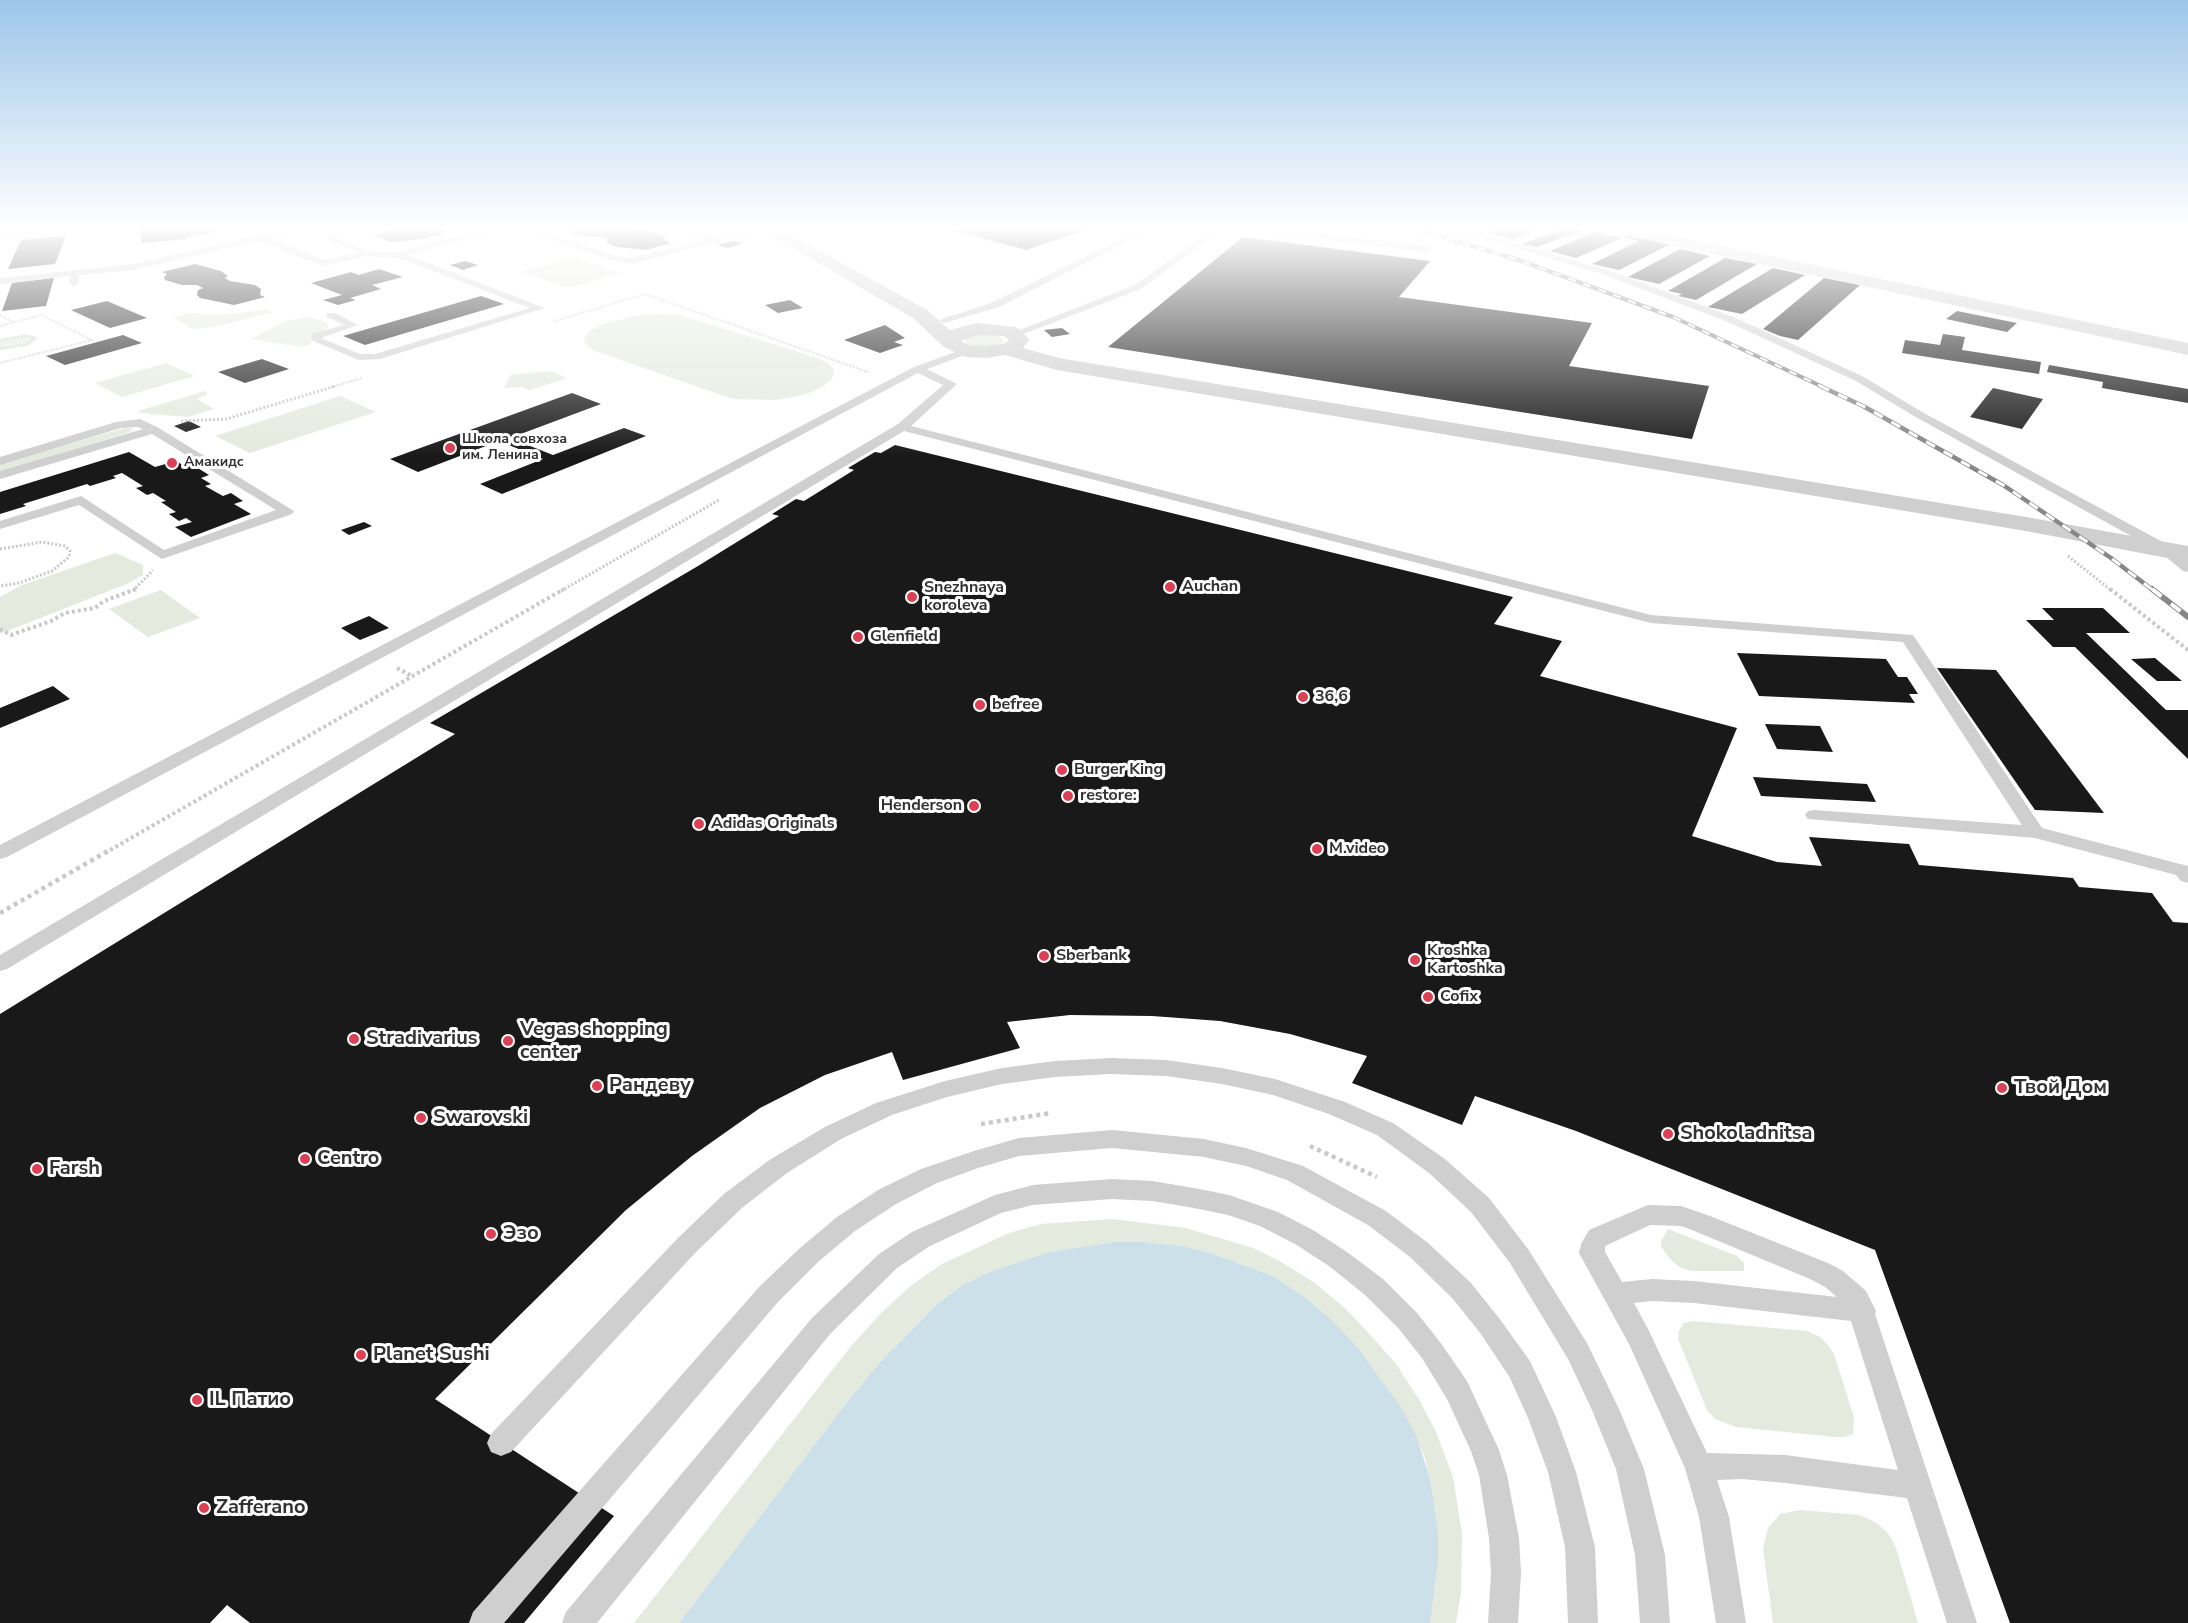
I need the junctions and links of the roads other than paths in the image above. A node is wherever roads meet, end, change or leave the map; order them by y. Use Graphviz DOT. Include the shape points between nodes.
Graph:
graph roads {
  1 [pos="531,305"];
  2 [pos="902,305"];
  3 [pos="996,305"];
  4 [pos="1097,305"];
  5 [pos="1692,305"];
  6 [pos="1978,305"];
  7 [pos="920,314"];
  8 [pos="331,315"];
  9 [pos="944,320"];
  10 [pos="989,328"];
  11 [pos="1010,342"];
  12 [pos="958,346"];
  13 [pos="2188,349"];
  14 [pos="918,369"];
  15 [pos="902,427"];
  16 [pos="153,430"];
  17 [pos="0,461"];
  18 [pos="0,475"];
  19 [pos="0,525"];
  20 [pos="2165,549"];
  21 [pos="2188,554"];
  22 [pos="2188,568"];
  23 [pos="1814,815"];
  24 [pos="2035,832"];
  25 [pos="0,853"];
  26 [pos="2188,877"];
  27 [pos="0,964"];
  28 [pos="1615,1294"];
  29 [pos="1863,1311"];
  30 [pos="501,1443"];
  31 [pos="1699,1467"];
  32 [pos="1918,1486"];
  33 [pos="484,1623"];
  34 [pos="577,1623"];
  35 [pos="1503,1623"];
  36 [pos="1583,1623"];
  37 [pos="1655,1623"];
  38 [pos="1731,1623"];
  39 [pos="1962,1623"];
  1 -- 8 [label="lane" via="540,308 376,357 359,357 316,340 316,336 353,325"];
  2 -- 7 [label="street"];
  3 -- 9 [label="lane"];
  4 -- 11 [label="lane"];
  5 -- 20 [label="lane" via="1860,379"];
  6 -- 13 [label="street"];
  7 -- 9 [label="street"];
  7 -- 12 [label="street"];
  9 -- 10 [label="street"];
  10 -- 11 [label="street"];
  10 -- 12 [label="street" via="966,331"];
  11 -- 12 [label="street" via="987,352"];
  11 -- 20 [label="street" via="1057,364"];
  12 -- 14 [label="lane"];
  14 -- 15 [label="lane" via="951,384"];
  14 -- 25 [label="lane"];
  15 -- 24 [label="lane" via="1651,619 1908,638"];
  15 -- 27 [label="lane"];
  16 -- 17 [label="lane" via="140,423 120,424"];
  16 -- 18 [label="lane"];
  16 -- 19 [label="lane" via="287,511 162,555 81,500"];
  20 -- 21 [label="street"];
  20 -- 22 [label="lane"];
  23 -- 24 [label="lane"];
  24 -- 26 [label="lane" via="2183,871"];
  28 -- 29 [label="lane" via="1652,1290 1694,1292"];
  28 -- 29 [label="lane" via="1592,1253 1593,1244 1606,1232 1648,1215 1680,1216 1819,1270 1848,1289"];
  28 -- 31 [label="lane"];
  29 -- 32 [label="lane"];
  30 -- 37 [label="lane" via="734,1200 833,1133 884,1109 945,1089 1055,1068 1166,1068 1222,1076 1275,1087 1385,1129 1437,1166 1480,1205 1520,1256 1578,1351 1605,1408 1630,1469 1650,1555"];
  31 -- 32 [label="lane" via="1785,1469"];
  31 -- 38 [label="lane" via="1714,1517"];
  32 -- 39 [label="lane"];
  33 -- 36 [label="lane" via="769,1294 846,1224 887,1197 974,1160 1019,1147 1112,1139 1204,1148 1294,1173 1377,1218 1419,1250 1462,1291 1520,1370 1542,1417 1562,1472 1580,1547"];
  34 -- 35 [label="lane" via="821,1326 888,1261 921,1239 995,1205 1033,1195 1112,1189 1194,1198 1269,1219 1338,1259 1408,1321 1457,1390 1493,1475 1504,1538"];
}
